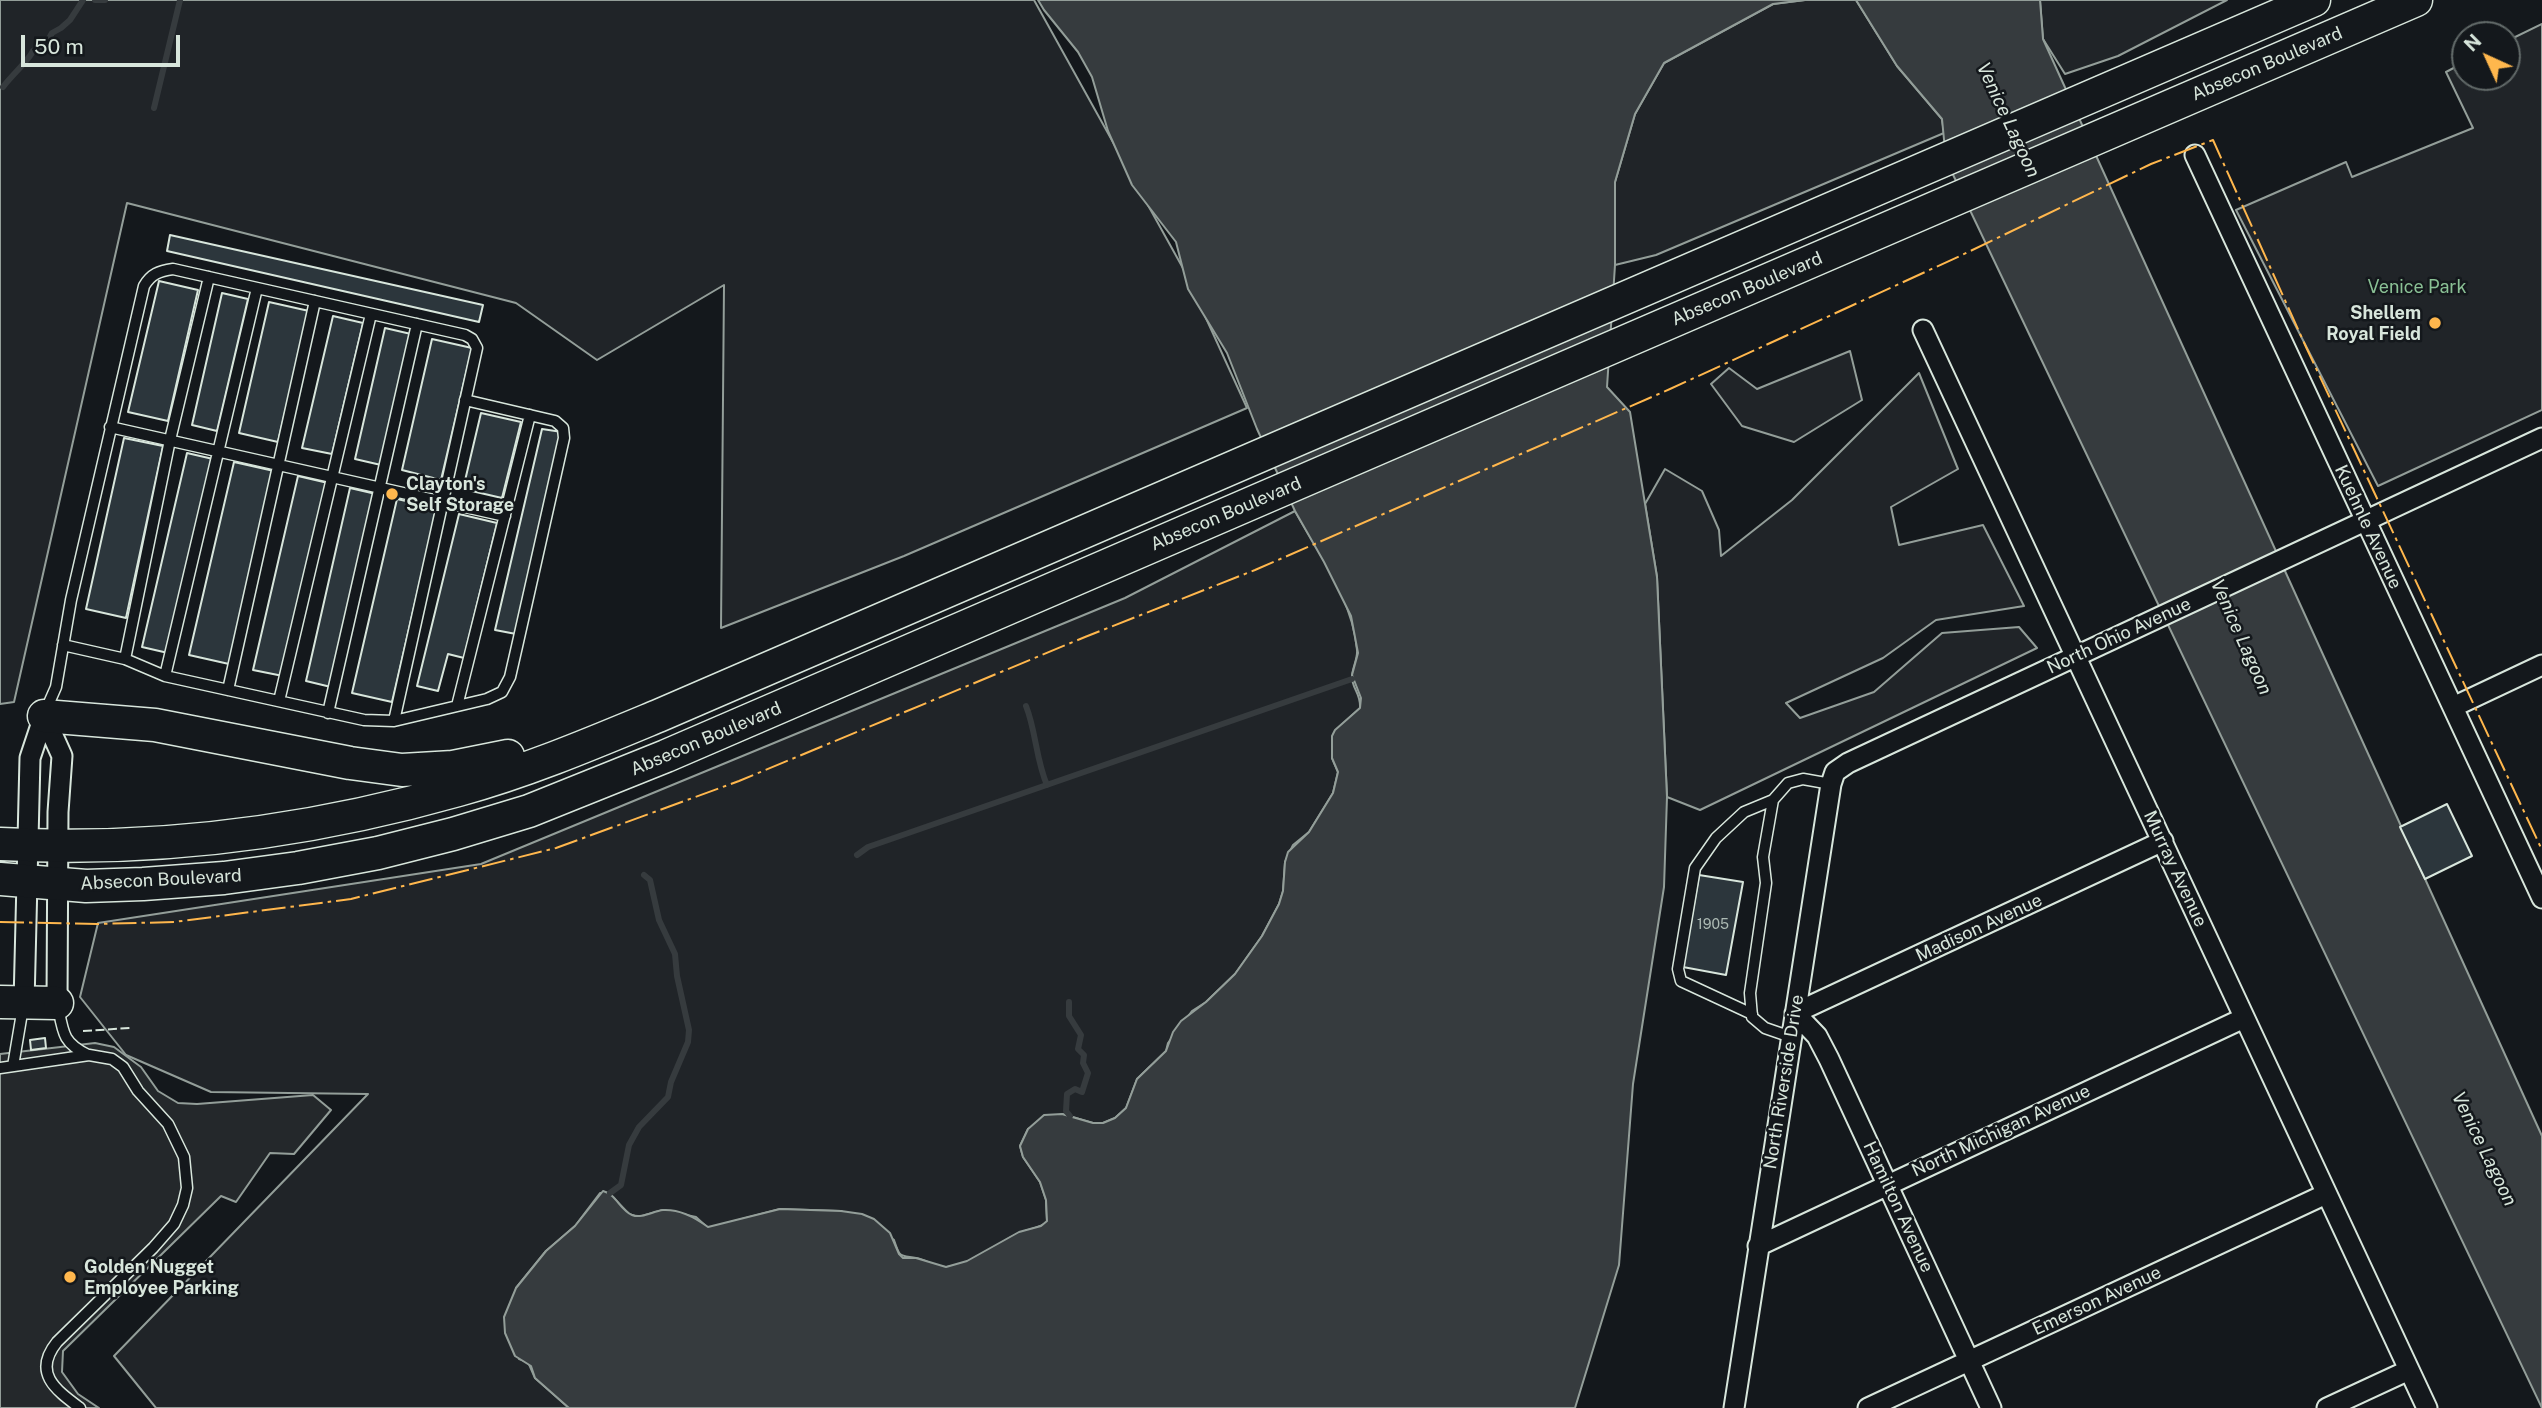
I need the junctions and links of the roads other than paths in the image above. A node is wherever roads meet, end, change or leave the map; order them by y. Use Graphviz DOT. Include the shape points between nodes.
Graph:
graph roads {
  1 [pos="2314,0"];
  2 [pos="2419,1"];
  3 [pos="2195,155"];
  4 [pos="209,277"];
  5 [pos="257,288"];
  6 [pos="315,301"];
  7 [pos="371,314"];
  8 [pos="417,324"];
  9 [pos="1923,330"];
  10 [pos="465,400"];
  11 [pos="530,415"];
  12 [pos="110,427"];
  13 [pos="2542,438"];
  14 [pos="170,440"];
  15 [pos="219,452"];
  16 [pos="278,465"];
  17 [pos="332,477"];
  18 [pos="380,488"];
  19 [pos="442,502"];
  20 [pos="505,516"];
  21 [pos="2365,520"];
  22 [pos="63,645"];
  23 [pos="2077,657"];
  24 [pos="125,659"];
  25 [pos="2542,665"];
  26 [pos="165,676"];
  27 [pos="228,690"];
  28 [pos="279,701"];
  29 [pos="457,706"];
  30 [pos="2453,707"];
  31 [pos="328,713"];
  32 [pos="44,716"];
  33 [pos="394,721"];
  34 [pos="606,738"];
  35 [pos="1831,784"];
  36 [pos="1773,800"];
  37 [pos="2163,841"];
  38 [pos="29,844"];
  39 [pos="14,880"];
  40 [pos="59,884"];
  41 [pos="2539,886"];
  42 [pos="12,1002"];
  43 [pos="57,1003"];
  44 [pos="1795,1013"];
  45 [pos="1752,1014"];
  46 [pos="2244,1018"];
  47 [pos="1791,1037"];
  48 [pos="89,1055"];
  49 [pos="13,1066"];
  50 [pos="0,1068"];
  51 [pos="1888,1184"];
  52 [pos="2326,1194"];
  53 [pos="1758,1246"];
  54 [pos="1969,1361"];
  55 [pos="2409,1370"];
  56 [pos="80,1408"];
  57 [pos="1734,1408"];
  58 [pos="1868,1408"];
  59 [pos="1991,1408"];
  60 [pos="2327,1408"];
  61 [pos="2427,1408"];
  1 -- 34 [label="highway"];
  2 -- 40 [label="highway, Absecon Boulevard" via="666,757 529,811 391,850 298,868 143,884"];
  3 -- 21 [label="street, Kuehnle Avenue"];
  4 -- 5 [label="lane"];
  4 -- 12 [label="lane" via="173,269 149,277"];
  4 -- 14 [label="lane"];
  5 -- 6 [label="lane"];
  5 -- 15 [label="lane"];
  6 -- 7 [label="lane"];
  6 -- 16 [label="lane"];
  7 -- 8 [label="lane"];
  7 -- 17 [label="lane"];
  8 -- 10 [label="lane" via="472,339 477,348"];
  8 -- 18 [label="lane"];
  9 -- 23 [label="street, Murray Avenue"];
  10 -- 11 [label="lane"];
  10 -- 19 [label="lane"];
  11 -- 20 [label="lane"];
  11 -- 29 [label="lane" via="555,421 563,428 564,438 516,654 502,692"];
  12 -- 14 [label="lane"];
  12 -- 22 [label="lane"];
  13 -- 21 [label="street, North Ohio Avenue"];
  14 -- 15 [label="lane"];
  14 -- 24 [label="lane"];
  15 -- 16 [label="lane"];
  15 -- 26 [label="lane"];
  16 -- 17 [label="lane"];
  16 -- 27 [label="lane"];
  17 -- 18 [label="lane"];
  17 -- 28 [label="lane"];
  18 -- 19 [label="lane"];
  18 -- 31 [label="lane"];
  19 -- 20 [label="lane"];
  19 -- 33 [label="lane"];
  20 -- 29 [label="lane"];
  21 -- 23 [label="street, North Ohio Avenue"];
  21 -- 30 [label="street, Kuehnle Avenue"];
  22 -- 24 [label="lane"];
  22 -- 32 [label="lane"];
  23 -- 35 [label="street, North Ohio Avenue" via="1848,763 1835,772"];
  23 -- 37 [label="street, Murray Avenue"];
  24 -- 26 [label="lane"];
  25 -- 30 [label="street"];
  26 -- 27 [label="lane"];
  27 -- 28 [label="lane"];
  28 -- 31 [label="lane"];
  29 -- 33 [label="lane"];
  30 -- 41 [label="street, Kuehnle Avenue"];
  31 -- 33 [label="lane"];
  32 -- 34 [label="highway" via="167,727 402,770 453,767"];
  32 -- 38 [label="street" via="30,758"];
  32 -- 38 [label="street" via="62,756"];
  34 -- 38 [label="highway" via="461,790 306,825 183,841"];
  35 -- 36 [label="lane" via="1803,779 1788,783"];
  35 -- 44 [label="street, North Riverside Drive"];
  36 -- 45 [label="lane" via="1763,857 1766,883 1750,993"];
  36 -- 45 [label="lane" via="1744,812 1716,838 1695,869 1678,969 1681,981"];
  37 -- 44 [label="street, Madison Avenue"];
  37 -- 46 [label="street, Murray Avenue"];
  38 -- 39 [label="street"];
  38 -- 40 [label="street"];
  39 -- 40 [label="highway, Absecon Boulevard"];
  39 -- 42 [label="street"];
  40 -- 43 [label="street"];
  42 -- 43 [label="highway"];
  42 -- 49 [label="lane"];
  43 -- 48 [label="lane" via="67,1040"];
  44 -- 47 [label="street, North Riverside Drive"];
  44 -- 51 [label="street, Hamilton Avenue" via="1817,1036"];
  45 -- 47 [label="lane" via="1765,1028"];
  46 -- 51 [label="street, North Michigan Avenue"];
  46 -- 52 [label="street, Murray Avenue"];
  47 -- 53 [label="street, North Riverside Drive"];
  48 -- 49 [label="lane"];
  48 -- 56 [label="lane" via="121,1065 168,1124 180,1146 187,1188 180,1213 163,1238 51,1351 50,1382"];
  49 -- 50 [label="lane"];
  51 -- 53 [label="street, North Michigan Avenue"];
  51 -- 54 [label="street, Hamilton Avenue"];
  52 -- 54 [label="street, Emerson Avenue"];
  52 -- 55 [label="street, Murray Avenue"];
  53 -- 57 [label="street, North Riverside Drive"];
  54 -- 58 [label="street, Emerson Avenue"];
  54 -- 59 [label="street, Hamilton Avenue"];
  55 -- 60 [label="street"];
  55 -- 61 [label="street, Murray Avenue"];
}
